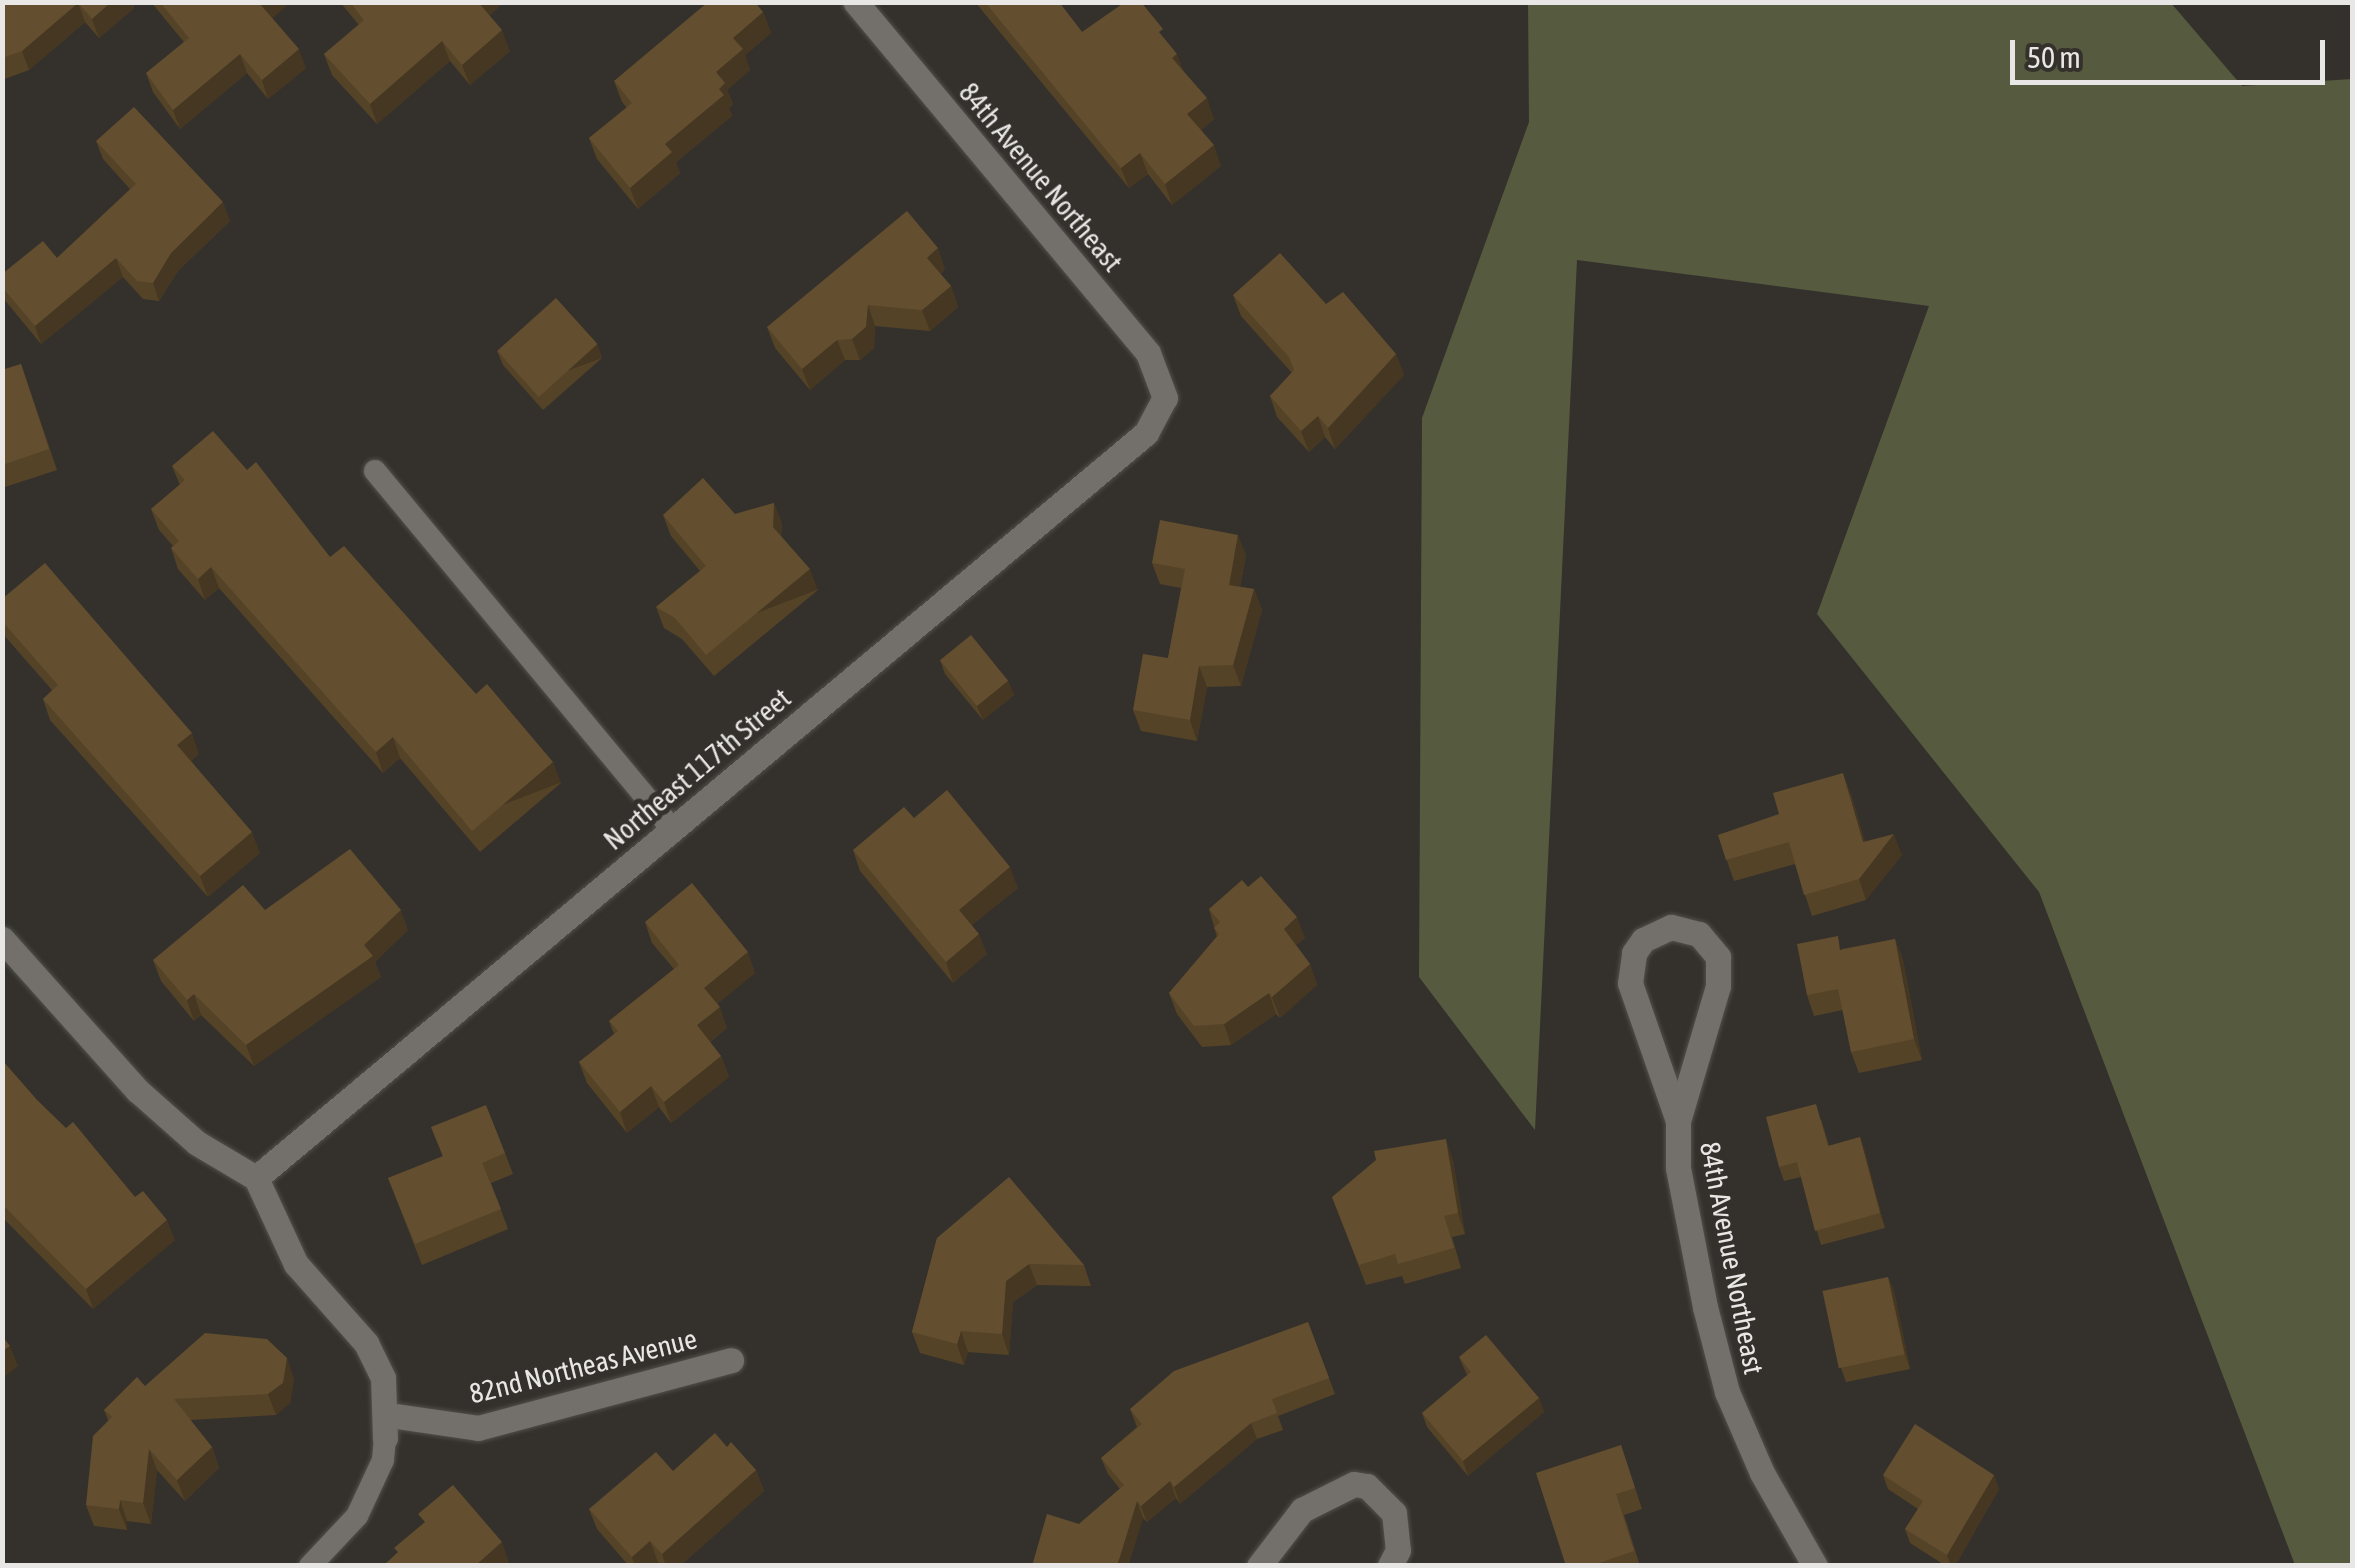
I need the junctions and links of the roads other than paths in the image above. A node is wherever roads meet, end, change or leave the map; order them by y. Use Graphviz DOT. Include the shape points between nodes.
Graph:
graph roads {
  1 [pos="856,2"];
  2 [pos="1165,398"];
  3 [pos="376,471"];
  4 [pos="672,829"];
  5 [pos="3,942"];
  6 [pos="1678,1122"];
  7 [pos="256,1178"];
  8 [pos="731,1360"];
  9 [pos="387,1427"];
  10 [pos="310,1566"];
  11 [pos="1260,1566"];
  12 [pos="1390,1566"];
  13 [pos="1814,1566"];
  1 -- 2 [label="street, 84th Avenue Northeast" via="1148,353"];
  2 -- 4 [label="street, Northeast 117th Street" via="1146,432"];
  3 -- 4 [label="lane"];
  4 -- 7 [label="street, Northeast 117th Street"];
  5 -- 7 [label="street" via="137,1090 197,1142"];
  6 -- 6 [label="street, 84th Avenue Northeast" via="1630,983 1634,953 1656,931 1671,927 1700,934 1718,957 1718,986"];
  6 -- 13 [label="street, 84th Avenue Northeast" via="1678,1168 1727,1392"];
  7 -- 9 [label="street" via="296,1264 366,1343 383,1378"];
  8 -- 9 [label="street, 82nd Northeas Avenue" via="478,1428"];
  9 -- 10 [label="lane" via="383,1460 356,1516"];
  11 -- 12 [label="street" via="1302,1510 1354,1484 1367,1486 1394,1513 1398,1550"];
}
